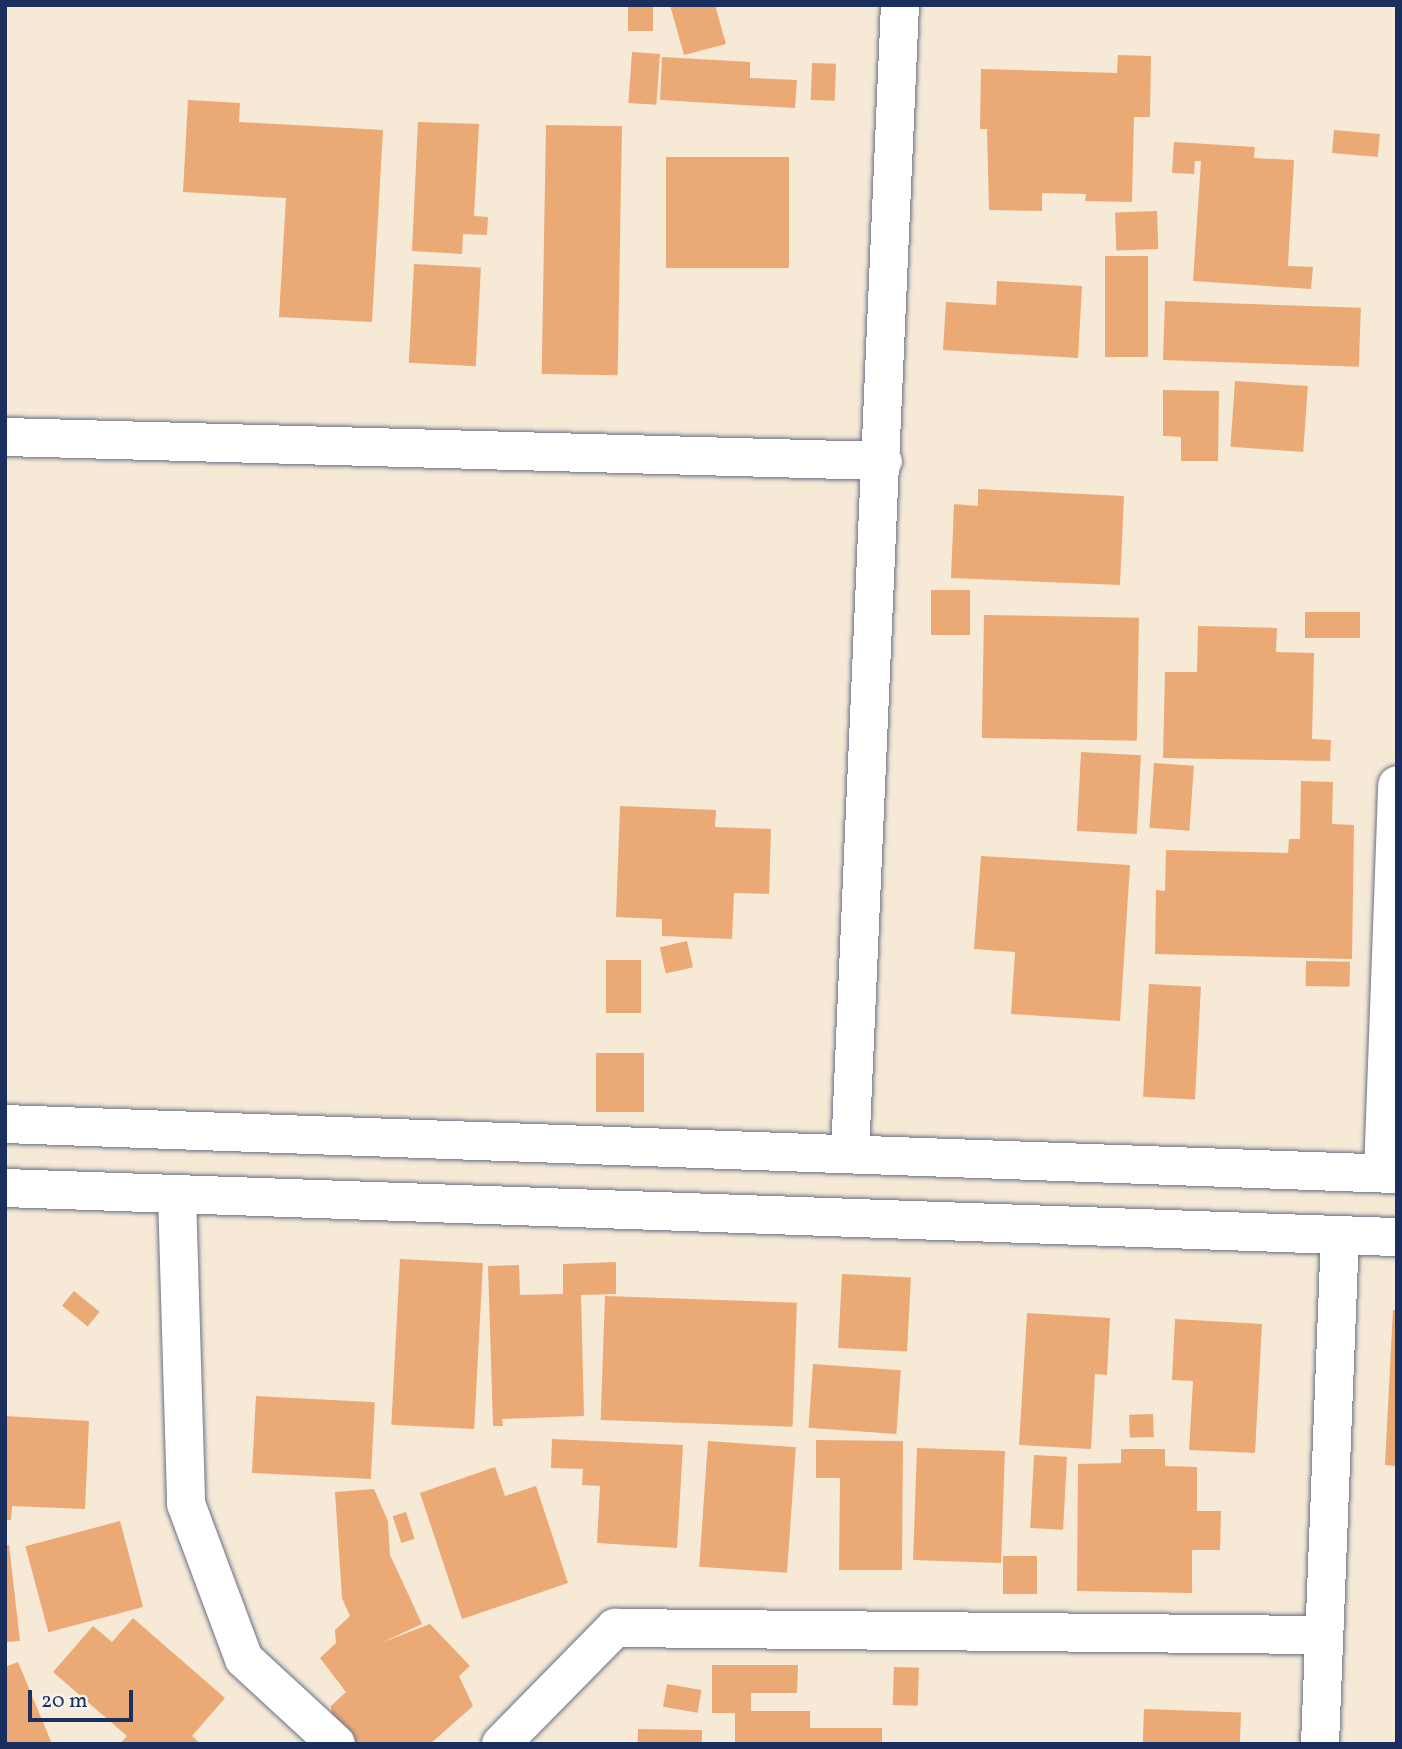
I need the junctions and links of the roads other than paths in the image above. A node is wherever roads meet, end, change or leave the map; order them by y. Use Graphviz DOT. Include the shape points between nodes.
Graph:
graph roads {
  1 [pos="900,5"];
  2 [pos="5,437"];
  3 [pos="883,461"];
  4 [pos="1397,785"];
  5 [pos="5,1124"];
  6 [pos="850,1154"];
  7 [pos="1390,1174"];
  8 [pos="5,1188"];
  9 [pos="177,1195"];
  10 [pos="1340,1236"];
  11 [pos="1397,1237"];
  12 [pos="1324,1635"];
  13 [pos="335,1744"];
  14 [pos="501,1744"];
  15 [pos="1320,1744"];
  1 -- 3 [label="street"];
  2 -- 3 [label="street"];
  3 -- 6 [label="street"];
  4 -- 7 [label="street"];
  5 -- 6 [label="street"];
  6 -- 7 [label="street"];
  8 -- 9 [label="street"];
  9 -- 10 [label="street"];
  9 -- 13 [label="street" via="186,1504 244,1659"];
  10 -- 11 [label="street"];
  10 -- 12 [label="street"];
  12 -- 14 [label="street" via="615,1628"];
  12 -- 15 [label="street"];
}
